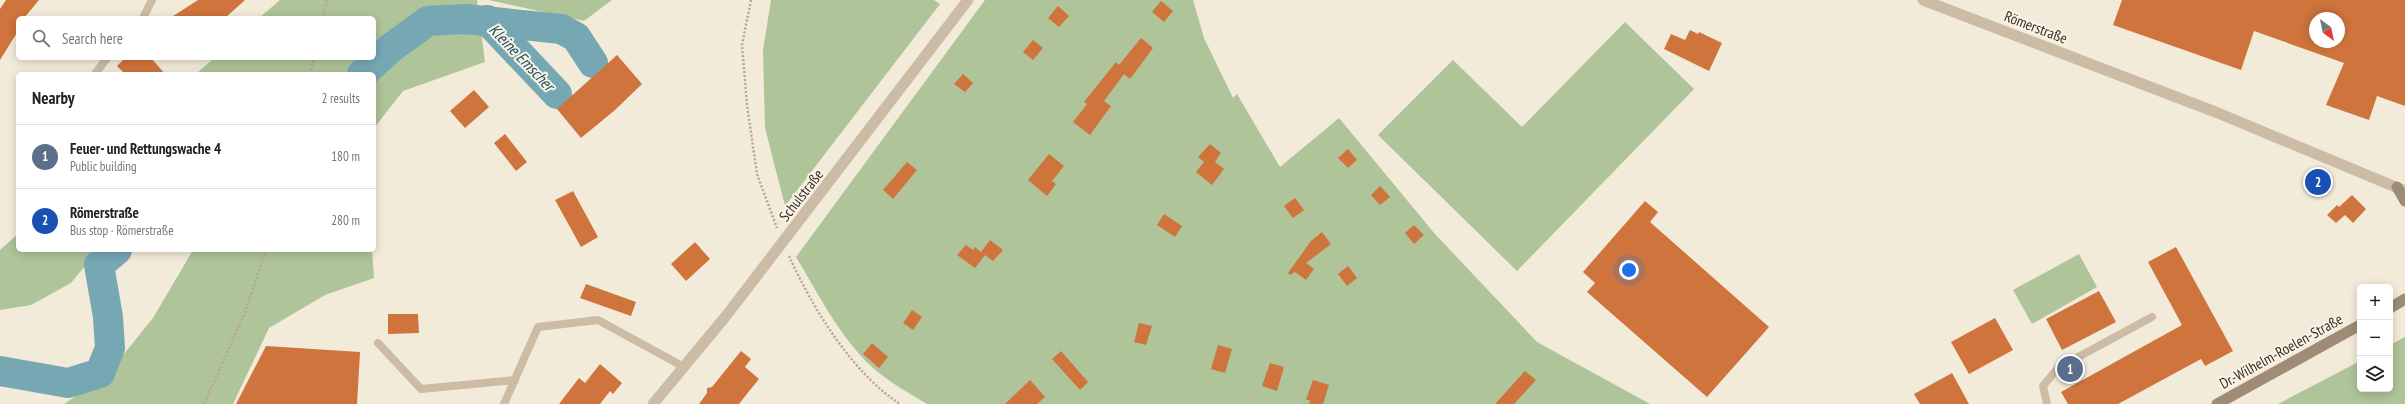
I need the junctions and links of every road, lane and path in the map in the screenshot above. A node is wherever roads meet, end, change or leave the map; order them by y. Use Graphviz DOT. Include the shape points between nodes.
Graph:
graph roads {
  1 [pos="152,0"];
  2 [pos="327,0"];
  3 [pos="751,0"];
  4 [pos="968,0"];
  5 [pos="1923,0"];
  6 [pos="144,16"];
  7 [pos="323,16"];
  8 [pos="105,60"];
  9 [pos="314,60"];
  10 [pos="96,72"];
  11 [pos="310,72"];
  12 [pos="2401,189"];
  13 [pos="2405,201"];
  14 [pos="782,243"];
  15 [pos="265,252"];
  16 [pos="2405,299"];
  17 [pos="2393,306"];
  18 [pos="2152,317"];
  19 [pos="2357,327"];
  20 [pos="378,343"];
  21 [pos="684,367"];
  22 [pos="515,380"];
  23 [pos="204,404"];
  24 [pos="504,404"];
  25 [pos="653,404"];
  26 [pos="900,404"];
  27 [pos="2048,404"];
  28 [pos="2217,404"];
  1 -- 6 [label="lane"];
  2 -- 7 [label="path"];
  3 -- 14 [label="path" via="742,45 747,105 756,174"];
  4 -- 14 [label="street, Schulstraße"];
  5 -- 12 [label="street, Römerstraße" via="2218,113"];
  8 -- 10 [label="lane"];
  9 -- 11 [label="path"];
  12 -- 13 [label="main road"];
  14 -- 21 [label="street, Schulstraße"];
  14 -- 26 [label="path" via="806,294 835,338 860,368"];
  15 -- 23 [label="path" via="244,315"];
  16 -- 17 [label="main road"];
  18 -- 27 [label="lane" via="2058,368 2043,386"];
  19 -- 28 [label="main road, Dr.-Wilhelm-Roelen-Straße"];
  20 -- 22 [label="lane" via="421,389"];
  21 -- 22 [label="lane" via="598,320 538,326"];
  21 -- 25 [label="street, Schulstraße"];
  22 -- 24 [label="lane"];
}
